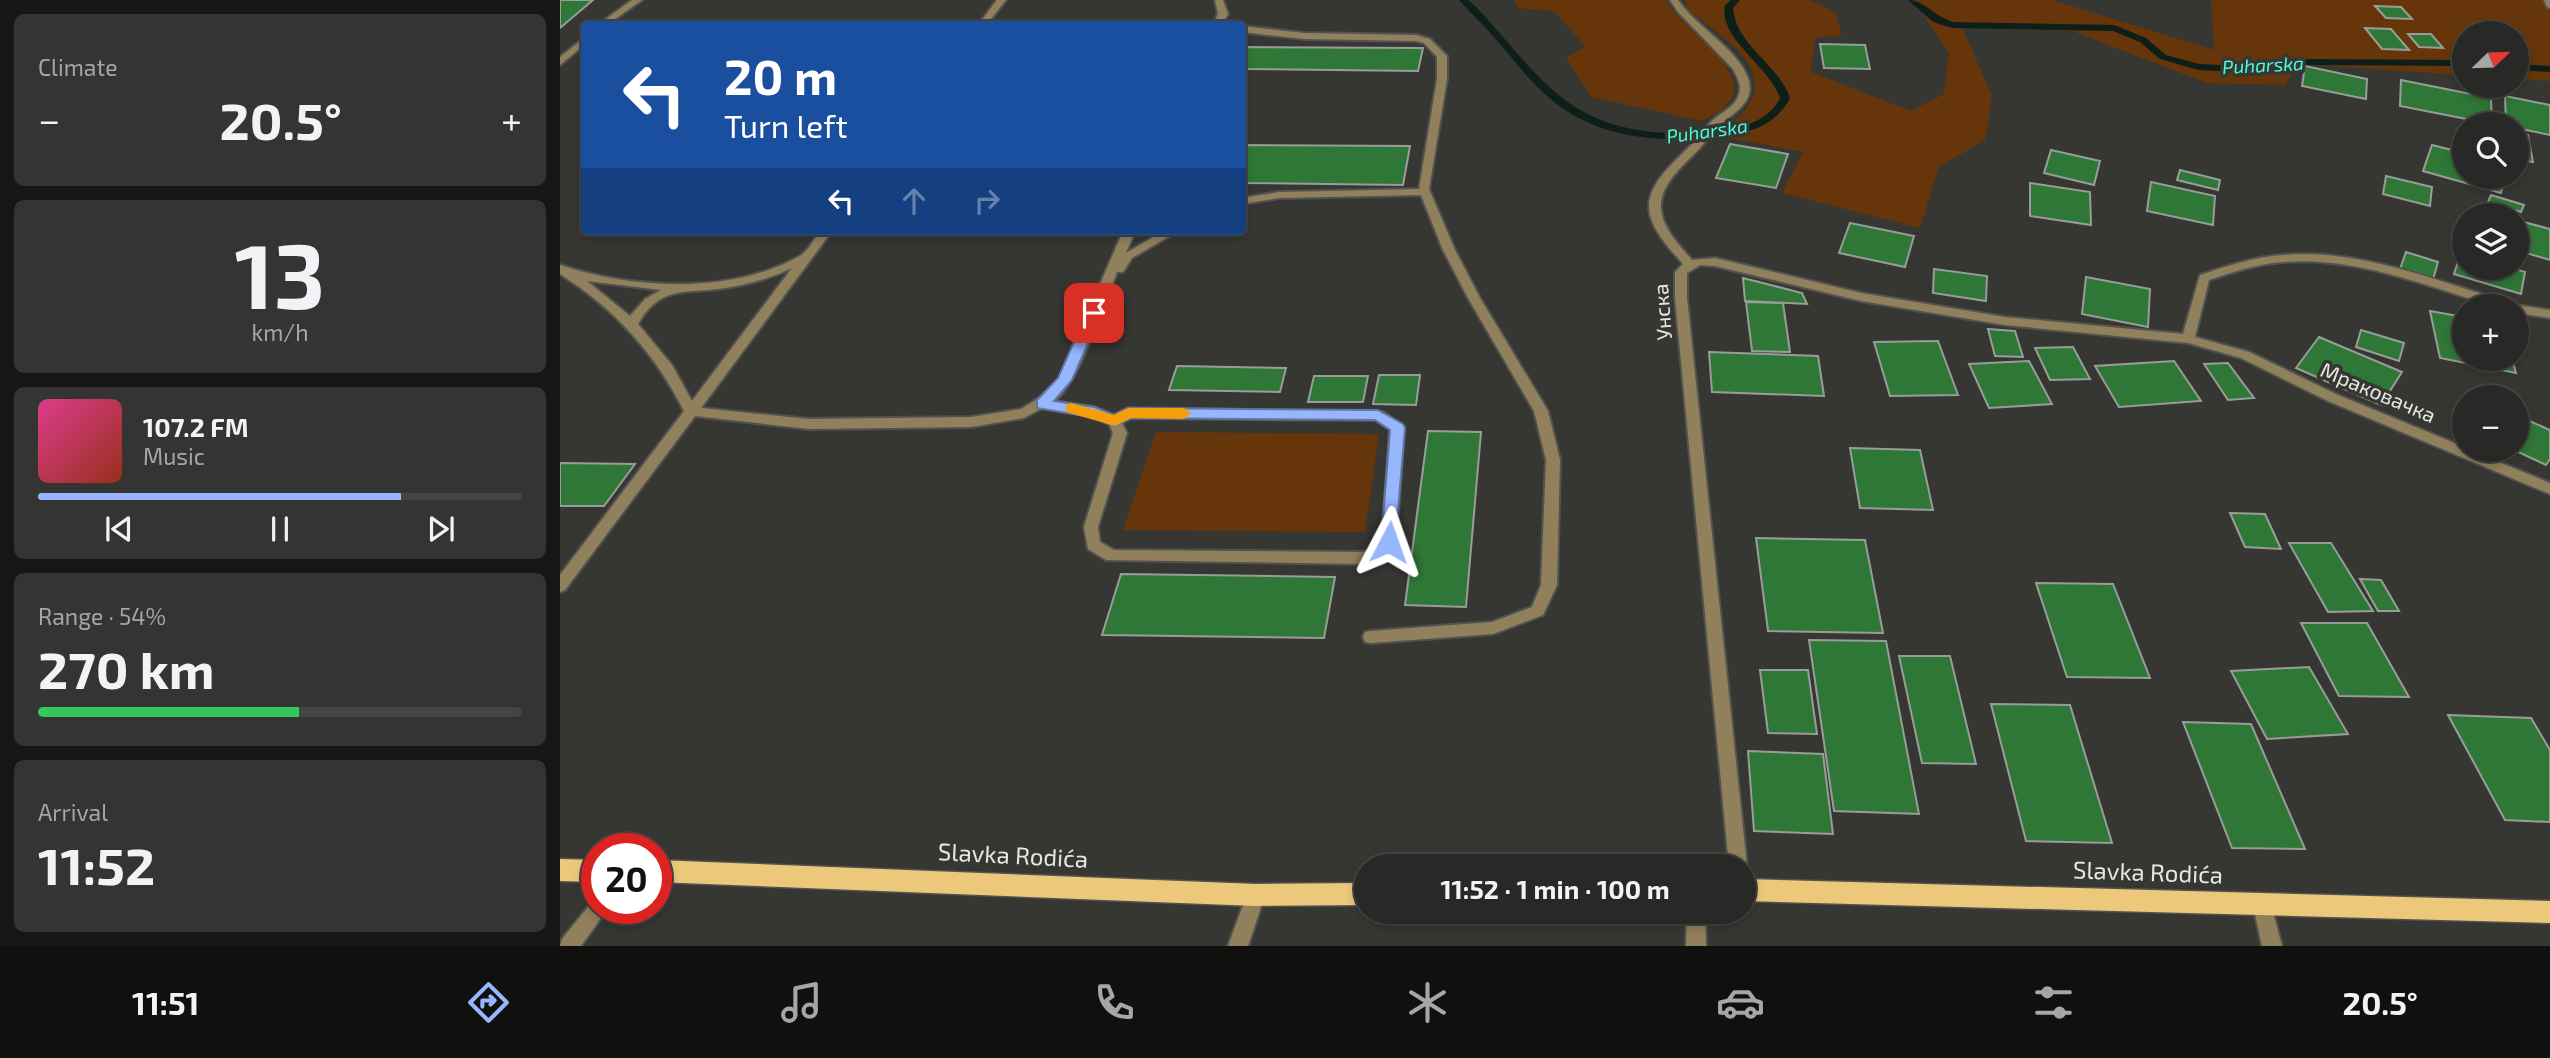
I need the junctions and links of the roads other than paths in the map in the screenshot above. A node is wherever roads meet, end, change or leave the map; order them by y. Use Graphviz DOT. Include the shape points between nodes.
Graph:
graph roads {
  1 [pos="638,0"];
  2 [pos="1002,0"];
  3 [pos="1219,0"];
  4 [pos="1674,0"];
  5 [pos="2548,0"];
  6 [pos="2550,5"];
  7 [pos="1223,14"];
  8 [pos="607,21"];
  9 [pos="985,21"];
  10 [pos="1220,21"];
  11 [pos="1230,21"];
  12 [pos="1246,29"];
  13 [pos="581,44"];
  14 [pos="560,62"];
  15 [pos="1425,192"];
  16 [pos="1246,200"];
  17 [pos="823,235"];
  18 [pos="1127,235"];
  19 [pos="1165,235"];
  20 [pos="808,254"];
  21 [pos="1689,264"];
  22 [pos="565,271"];
  23 [pos="708,285"];
  24 [pos="1104,290"];
  25 [pos="2465,294"];
  26 [pos="2529,311"];
  27 [pos="2550,314"];
  28 [pos="632,324"];
  29 [pos="2189,339"];
  30 [pos="1042,404"];
  31 [pos="690,411"];
  32 [pos="1115,421"];
  33 [pos="2550,489"];
  34 [pos="560,586"];
  35 [pos="1371,637"];
  36 [pos="1737,854"];
  37 [pos="560,870"];
  38 [pos="581,871"];
  39 [pos="672,872"];
  40 [pos="1756,890"];
  41 [pos="1354,894"];
  42 [pos="1256,895"];
  43 [pos="2262,905"];
  44 [pos="2550,912"];
  45 [pos="586,924"];
  46 [pos="1696,924"];
  47 [pos="569,946"];
  48 [pos="1238,946"];
  49 [pos="1696,946"];
  50 [pos="2272,946"];
  1 -- 8 [label="street"];
  2 -- 9 [label="street"];
  3 -- 7 [label="street"];
  4 -- 21 [label="street" via="1741,74 1745,90 1739,104 1657,188 1653,203 1664,232"];
  5 -- 6 [label="street"];
  7 -- 10 [label="street"];
  7 -- 11 [label="street"];
  12 -- 15 [label="street" via="1304,36 1416,38 1435,47 1442,56 1441,79"];
  13 -- 14 [label="street"];
  15 -- 16 [label="street" via="1279,195"];
  15 -- 35 [label="street" via="1448,250 1541,411 1553,460 1549,585 1538,611 1493,628"];
  17 -- 20 [label="street"];
  18 -- 24 [label="street"];
  19 -- 24 [label="street" via="1128,256"];
  20 -- 23 [label="street" via="790,266 752,279"];
  20 -- 31 [label="street"];
  21 -- 29 [label="street, Унска" via="1702,259 1861,298 2005,321"];
  21 -- 36 [label="street, Унска" via="1681,272 1681,298"];
  22 -- 23 [label="street" via="608,281"];
  22 -- 28 [label="street" via="622,311"];
  23 -- 28 [label="street" via="657,295 641,307"];
  24 -- 30 [label="street" via="1065,380"];
  25 -- 29 [label="street" via="2340,258 2279,257 2204,278"];
  26 -- 27 [label="street"];
  28 -- 31 [label="street"];
  29 -- 33 [label="street, Мраковачка" via="2245,355 2333,398"];
  30 -- 31 [label="street" via="1004,419 971,422 809,424"];
  30 -- 32 [label="street" via="1094,412"];
  31 -- 34 [label="street"];
  32 -- 32 [label="street" via="1120,433 1091,527 1093,545 1111,556 1362,558 1383,553 1389,542 1398,428 1378,415 1128,413"];
  37 -- 38 [label="main road"];
  39 -- 42 [label="main road, Slavka Rodića"];
  40 -- 43 [label="main road, Slavka Rodića"];
  41 -- 42 [label="main road, Slavka Rodića"];
  42 -- 48 [label="street"];
  43 -- 44 [label="main road, Slavka Rodića"];
  43 -- 50 [label="street"];
  45 -- 47 [label="street"];
  46 -- 49 [label="street"];
}
